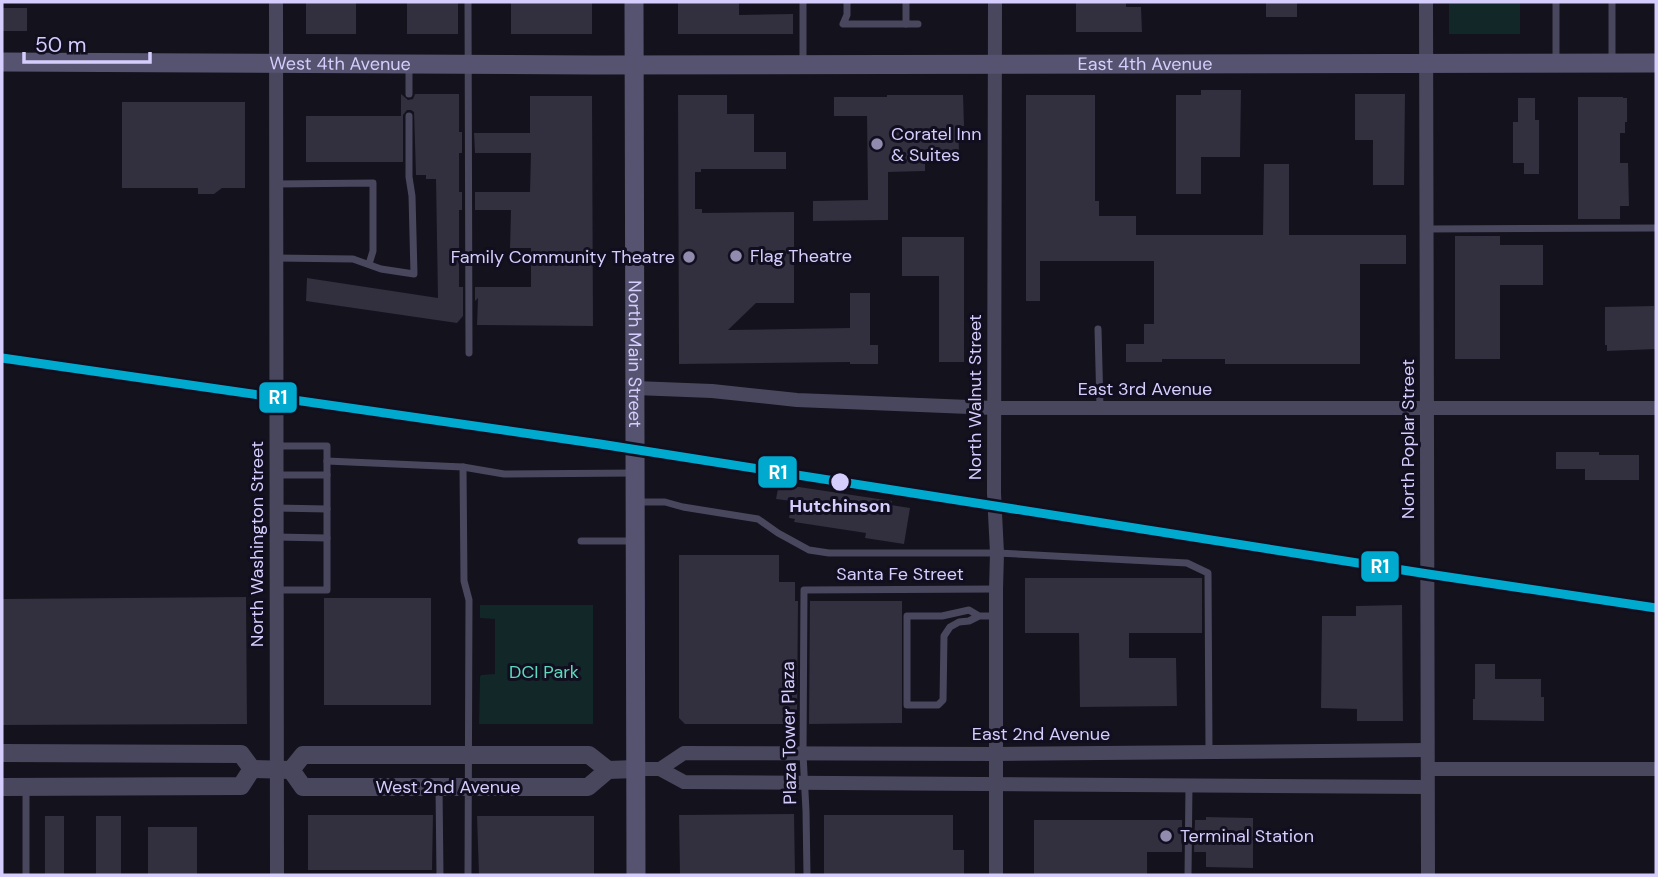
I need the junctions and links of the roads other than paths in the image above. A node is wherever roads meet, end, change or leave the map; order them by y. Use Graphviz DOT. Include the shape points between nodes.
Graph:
graph roads {
  1 [pos="276,2"];
  2 [pos="468,2"];
  3 [pos="634,2"];
  4 [pos="803,2"];
  5 [pos="847,2"];
  6 [pos="906,2"];
  7 [pos="995,2"];
  8 [pos="1426,2"];
  9 [pos="1556,2"];
  10 [pos="1612,2"];
  11 [pos="906,24"];
  12 [pos="918,24"];
  13 [pos="2,62"];
  14 [pos="1656,63"];
  15 [pos="995,64"];
  16 [pos="1427,64"];
  17 [pos="1556,64"];
  18 [pos="1612,64"];
  19 [pos="276,65"];
  20 [pos="409,65"];
  21 [pos="469,65"];
  22 [pos="634,65"];
  23 [pos="803,65"];
  24 [pos="409,94"];
  25 [pos="409,116"];
  26 [pos="276,184"];
  27 [pos="1656,228"];
  28 [pos="1427,229"];
  29 [pos="276,258"];
  30 [pos="369,264"];
  31 [pos="1098,329"];
  32 [pos="469,353"];
  33 [pos="635,388"];
  34 [pos="995,408"];
  35 [pos="1100,408"];
  36 [pos="1427,408"];
  37 [pos="1656,408"];
  38 [pos="276,446"];
  39 [pos="327,461"];
  40 [pos="463,467"];
  41 [pos="635,473"];
  42 [pos="276,475"];
  43 [pos="327,475"];
  44 [pos="635,502"];
  45 [pos="276,508"];
  46 [pos="327,509"];
  47 [pos="276,537"];
  48 [pos="327,538"];
  49 [pos="581,541"];
  50 [pos="635,541"];
  51 [pos="997,553"];
  52 [pos="996,589"];
  53 [pos="276,590"];
  54 [pos="804,590"];
  55 [pos="979,615"];
  56 [pos="996,615"];
  57 [pos="1427,750"];
  58 [pos="1209,752"];
  59 [pos="2,753"];
  60 [pos="803,754"];
  61 [pos="996,754"];
  62 [pos="468,755"];
  63 [pos="252,769"];
  64 [pos="284,769"];
  65 [pos="636,769"];
  66 [pos="660,769"];
  67 [pos="1428,769"];
  68 [pos="1656,769"];
  69 [pos="608,770"];
  70 [pos="805,783"];
  71 [pos="996,784"];
  72 [pos="1189,784"];
  73 [pos="2,787"];
  74 [pos="26,787"];
  75 [pos="439,787"];
  76 [pos="468,787"];
  77 [pos="1427,787"];
  78 [pos="26,875"];
  79 [pos="277,875"];
  80 [pos="440,875"];
  81 [pos="468,875"];
  82 [pos="636,875"];
  83 [pos="807,875"];
  84 [pos="996,875"];
  85 [pos="1188,875"];
  86 [pos="1428,875"];
  1 -- 19 [label="street, North Washington Street"];
  2 -- 21 [label="lane"];
  3 -- 22 [label="main road, North Main Street"];
  4 -- 23 [label="lane"];
  5 -- 11 [label="lane" via="843,24"];
  6 -- 11 [label="lane"];
  7 -- 15 [label="street, North Walnut Street"];
  8 -- 16 [label="street, North Poplar Street"];
  9 -- 17 [label="lane"];
  10 -- 18 [label="lane"];
  11 -- 12 [label="lane"];
  13 -- 19 [label="main road, West 4th Avenue"];
  14 -- 18 [label="main road, East 4th Avenue"];
  15 -- 16 [label="main road, East 4th Avenue"];
  15 -- 23 [label="main road, East 4th Avenue"];
  15 -- 34 [label="street, North Walnut Street"];
  16 -- 17 [label="main road, East 4th Avenue"];
  16 -- 28 [label="street, North Poplar Street"];
  17 -- 18 [label="main road, East 4th Avenue"];
  19 -- 20 [label="main road, West 4th Avenue"];
  19 -- 26 [label="street, North Washington Street"];
  20 -- 21 [label="main road, West 4th Avenue"];
  20 -- 24 [label="lane"];
  21 -- 22 [label="main road, West 4th Avenue"];
  21 -- 32 [label="lane"];
  22 -- 23 [label="main road, East 4th Avenue"];
  22 -- 33 [label="main road, North Main Street"];
  25 -- 30 [label="lane" via="414,274"];
  26 -- 29 [label="street, North Washington Street"];
  26 -- 30 [label="lane" via="373,183"];
  27 -- 28 [label="lane"];
  28 -- 36 [label="street, North Poplar Street"];
  29 -- 30 [label="lane" via="352,259"];
  29 -- 38 [label="street, North Washington Street"];
  31 -- 35 [label="lane"];
  33 -- 34 [label="street, East 3rd Avenue"];
  33 -- 41 [label="main road, North Main Street"];
  34 -- 35 [label="street, East 3rd Avenue"];
  34 -- 51 [label="street, North Walnut Street"];
  35 -- 36 [label="street, East 3rd Avenue"];
  36 -- 37 [label="street, East 3rd Avenue"];
  36 -- 57 [label="street, North Poplar Street"];
  38 -- 39 [label="lane" via="327,446"];
  38 -- 42 [label="street, North Washington Street"];
  39 -- 40 [label="lane"];
  39 -- 43 [label="lane"];
  40 -- 41 [label="lane" via="504,474"];
  40 -- 62 [label="lane" via="464,581 469,600"];
  41 -- 44 [label="main road, North Main Street"];
  42 -- 43 [label="lane"];
  42 -- 45 [label="street, North Washington Street"];
  43 -- 46 [label="lane"];
  44 -- 50 [label="main road, North Main Street"];
  44 -- 51 [label="lane" via="665,502 758,519 809,550 829,553"];
  45 -- 46 [label="lane"];
  45 -- 47 [label="street, North Washington Street"];
  46 -- 48 [label="lane"];
  47 -- 48 [label="lane"];
  47 -- 53 [label="street, North Washington Street"];
  48 -- 53 [label="lane" via="327,590"];
  49 -- 50 [label="lane"];
  50 -- 65 [label="main road, North Main Street"];
  51 -- 52 [label="street, North Walnut Street"];
  51 -- 58 [label="lane" via="1187,563 1208,573"];
  52 -- 54 [label="lane, Santa Fe Street"];
  52 -- 56 [label="street, North Walnut Street"];
  53 -- 64 [label="street, North Washington Street"];
  54 -- 60 [label="lane, Plaza Tower Plaza"];
  55 -- 55 [label="lane" via="969,610 907,616 907,705 938,705 943,700 944,636 950,627"];
  55 -- 56 [label="lane"];
  56 -- 61 [label="street, North Walnut Street"];
  57 -- 58 [label="street, East 2nd Avenue"];
  57 -- 67 [label="street, North Poplar Street"];
  58 -- 61 [label="street, East 2nd Avenue"];
  59 -- 63 [label="street, West 2nd Avenue" via="242,754"];
  60 -- 61 [label="street, East 2nd Avenue"];
  60 -- 66 [label="street, East 2nd Avenue" via="684,753"];
  60 -- 70 [label="lane, Plaza Tower Plaza"];
  61 -- 71 [label="street, North Walnut Street"];
  62 -- 64 [label="street, West 2nd Avenue" via="303,755"];
  62 -- 69 [label="street, West 2nd Avenue" via="589,755"];
  62 -- 76 [label="lane"];
  63 -- 64 [label="street, West 2nd Avenue"];
  63 -- 74 [label="street" via="242,786"];
  64 -- 75 [label="street, West 2nd Avenue" via="303,787"];
  64 -- 79 [label="street, North Washington Street"];
  65 -- 66 [label="street, East 2nd Avenue"];
  65 -- 69 [label="street, West 2nd Avenue"];
  65 -- 82 [label="main road, North Main Street"];
  66 -- 70 [label="street, East 2nd Avenue" via="684,782"];
  67 -- 68 [label="street"];
  67 -- 77 [label="street, North Poplar Street"];
  69 -- 76 [label="street, West 2nd Avenue" via="588,787"];
  70 -- 71 [label="street, East 2nd Avenue"];
  70 -- 83 [label="lane, Plaza Tower Plaza"];
  71 -- 72 [label="street, East 2nd Avenue"];
  71 -- 84 [label="street, North Walnut Street"];
  72 -- 77 [label="street, East 2nd Avenue"];
  72 -- 85 [label="lane"];
  73 -- 74 [label="street"];
  74 -- 78 [label="lane"];
  75 -- 76 [label="street, West 2nd Avenue"];
  75 -- 80 [label="lane"];
  76 -- 81 [label="lane"];
  77 -- 86 [label="street, North Poplar Street"];
}
